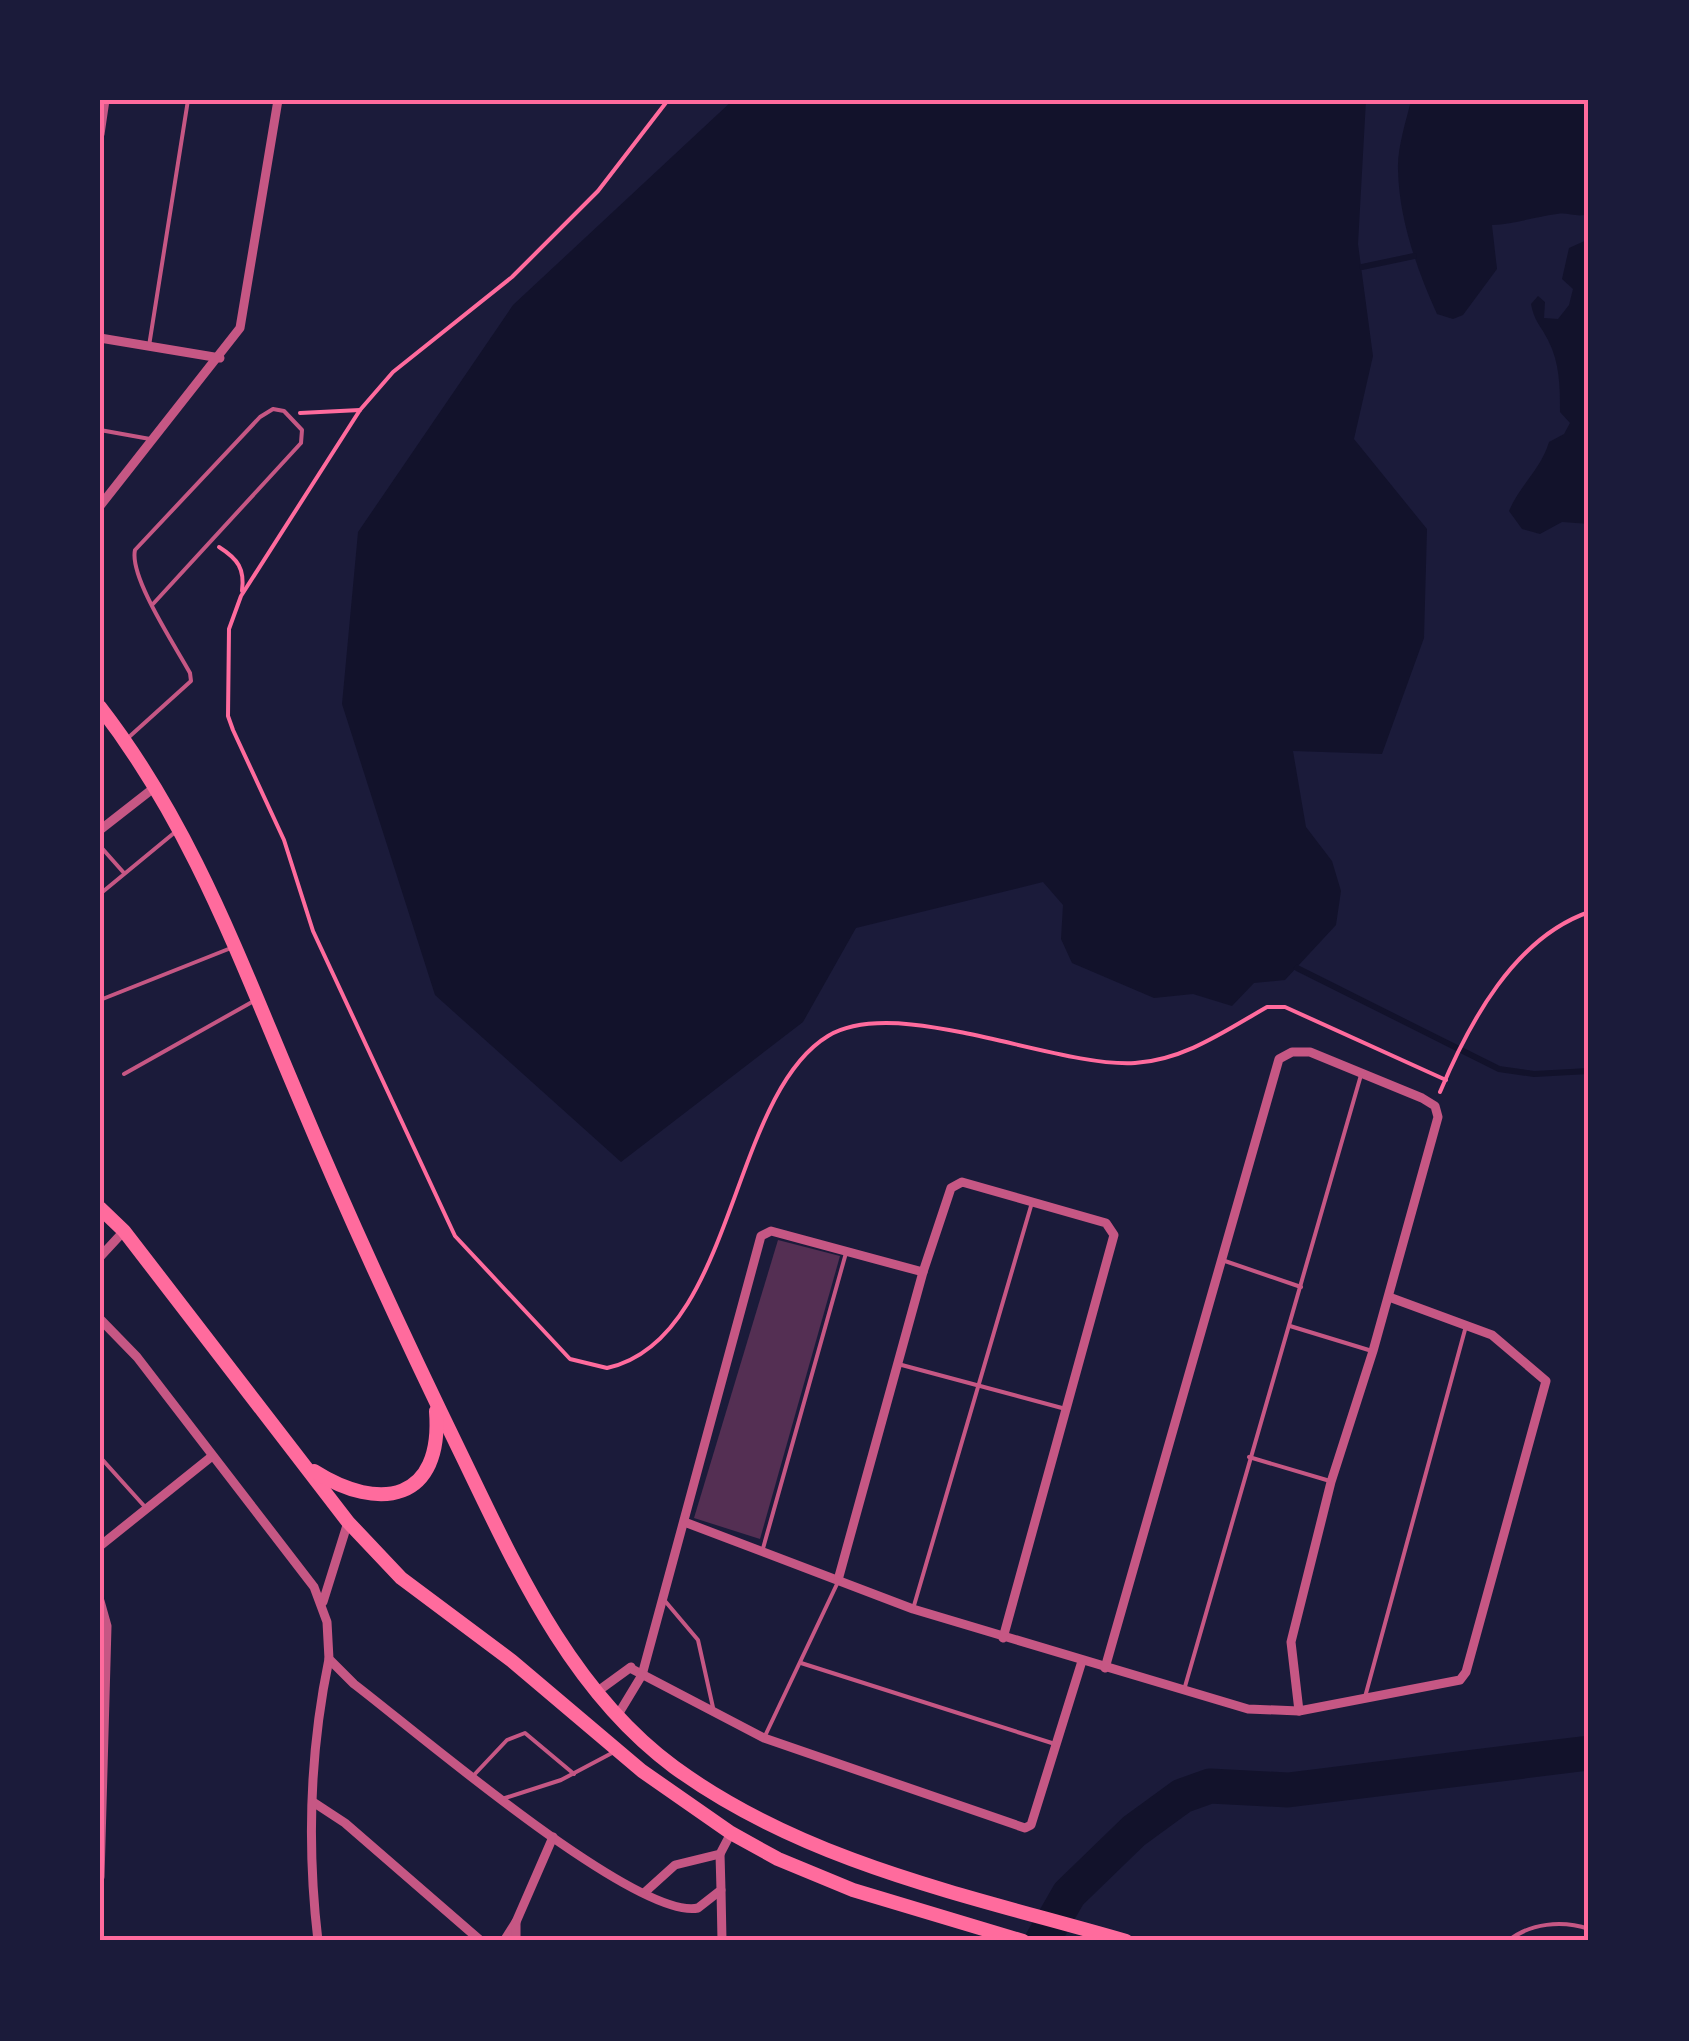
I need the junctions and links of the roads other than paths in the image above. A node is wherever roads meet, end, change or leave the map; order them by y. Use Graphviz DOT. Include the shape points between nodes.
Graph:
graph roads {
  1 [pos="105,100"];
  2 [pos="188,100"];
  3 [pos="278,100"];
  4 [pos="100,134"];
  5 [pos="100,338"];
  6 [pos="149,346"];
  7 [pos="220,358"];
  8 [pos="100,430"];
  9 [pos="154,440"];
  10 [pos="100,506"];
  11 [pos="153,604"];
  12 [pos="100,707"];
  13 [pos="126,740"];
  14 [pos="155,787"];
  15 [pos="178,829"];
  16 [pos="100,830"];
  17 [pos="100,846"];
  18 [pos="124,873"];
  19 [pos="100,894"];
  20 [pos="236,947"];
  21 [pos="100,1000"];
  22 [pos="256,1000"];
  23 [pos="124,1074"];
  24 [pos="1361,1075"];
  25 [pos="1032,1201"];
  26 [pos="100,1208"];
  27 [pos="124,1231"];
  28 [pos="846,1250"];
  29 [pos="100,1257"];
  30 [pos="1222,1260"];
  31 [pos="923,1272"];
  32 [pos="1302,1287"];
  33 [pos="1389,1297"];
  34 [pos="100,1319"];
  35 [pos="1290,1326"];
  36 [pos="1466,1326"];
  37 [pos="1373,1351"];
  38 [pos="898,1364"];
  39 [pos="981,1387"];
  40 [pos="435,1401"];
  41 [pos="1063,1408"];
  42 [pos="100,1456"];
  43 [pos="211,1457"];
  44 [pos="1249,1457"];
  45 [pos="305,1466"];
  46 [pos="1331,1482"];
  47 [pos="146,1508"];
  48 [pos="348,1522"];
  49 [pos="687,1523"];
  50 [pos="100,1546"];
  51 [pos="762,1552"];
  52 [pos="838,1580"];
  53 [pos="661,1598"];
  54 [pos="100,1600"];
  55 [pos="322,1602"];
  56 [pos="913,1609"];
  57 [pos="1004,1638"];
  58 [pos="329,1659"];
  59 [pos="1082,1661"];
  60 [pos="643,1662"];
  61 [pos="800,1663"];
  62 [pos="630,1668"];
  63 [pos="1104,1668"];
  64 [pos="642,1676"];
  65 [pos="598,1690"];
  66 [pos="1184,1690"];
  67 [pos="1364,1702"];
  68 [pos="1299,1710"];
  69 [pos="619,1713"];
  70 [pos="714,1713"];
  71 [pos="764,1738"];
  72 [pos="1055,1744"];
  73 [pos="618,1750"];
  74 [pos="574,1774"];
  75 [pos="474,1776"];
  76 [pos="502,1799"];
  77 [pos="313,1802"];
  78 [pos="731,1833"];
  79 [pos="553,1838"];
  80 [pos="720,1854"];
  81 [pos="100,1877"];
  82 [pos="721,1890"];
  83 [pos="644,1893"];
  84 [pos="516,1922"];
  85 [pos="1589,1929"];
  86 [pos="318,1941"];
  87 [pos="481,1941"];
  88 [pos="504,1941"];
  89 [pos="516,1941"];
  90 [pos="722,1941"];
  91 [pos="1023,1941"];
  92 [pos="1126,1941"];
  93 [pos="1508,1941"];
  1 -- 4 [label="street"];
  2 -- 6 [label="lane"];
  3 -- 7 [label="street" via="240,328"];
  5 -- 6 [label="street"];
  6 -- 7 [label="street"];
  7 -- 9 [label="street"];
  8 -- 9 [label="lane"];
  9 -- 10 [label="street"];
  11 -- 11 [label="lane" via="135,550 260,417 272,409 289,416 302,430 301,443"];
  11 -- 13 [label="lane" via="191,681"];
  12 -- 13 [label="main road"];
  13 -- 14 [label="main road"];
  14 -- 15 [label="main road"];
  14 -- 16 [label="street"];
  15 -- 18 [label="lane"];
  15 -- 20 [label="main road" via="204,870"];
  17 -- 18 [label="lane"];
  18 -- 19 [label="lane"];
  20 -- 21 [label="lane"];
  20 -- 22 [label="main road"];
  22 -- 23 [label="lane"];
  22 -- 40 [label="main road"];
  24 -- 30 [label="street" via="1310,1052 1279,1060"];
  24 -- 32 [label="lane"];
  24 -- 33 [label="street" via="1435,1106 1438,1117"];
  25 -- 31 [label="street" via="962,1182 948,1192"];
  25 -- 39 [label="lane"];
  25 -- 41 [label="street" via="1106,1222 1114,1235"];
  26 -- 27 [label="main road"];
  27 -- 29 [label="street"];
  27 -- 45 [label="main road"];
  28 -- 31 [label="street"];
  28 -- 49 [label="street" via="772,1230 761,1236"];
  28 -- 51 [label="lane"];
  30 -- 32 [label="lane"];
  30 -- 63 [label="street"];
  31 -- 38 [label="street"];
  32 -- 35 [label="lane"];
  33 -- 36 [label="street"];
  33 -- 37 [label="street"];
  34 -- 43 [label="street"];
  35 -- 37 [label="lane"];
  35 -- 44 [label="lane"];
  36 -- 67 [label="lane"];
  36 -- 67 [label="street" via="1501,1340 1546,1381 1466,1672 1460,1680"];
  37 -- 46 [label="street"];
  38 -- 39 [label="lane"];
  38 -- 52 [label="street"];
  39 -- 41 [label="lane"];
  39 -- 56 [label="lane"];
  40 -- 45 [label="main road" via="437,1453 412,1485 364,1492"];
  40 -- 65 [label="main road" via="518,1573 567,1654"];
  41 -- 57 [label="street"];
  42 -- 47 [label="lane"];
  43 -- 47 [label="street"];
  43 -- 55 [label="street"];
  44 -- 46 [label="lane"];
  44 -- 66 [label="lane"];
  45 -- 48 [label="main road"];
  46 -- 68 [label="street" via="1290,1642"];
  47 -- 50 [label="street"];
  48 -- 55 [label="street"];
  48 -- 73 [label="main road" via="401,1578"];
  49 -- 51 [label="street"];
  49 -- 53 [label="street"];
  51 -- 52 [label="street"];
  52 -- 56 [label="street"];
  52 -- 61 [label="lane"];
  53 -- 60 [label="street"];
  53 -- 70 [label="lane" via="698,1640"];
  54 -- 81 [label="street" via="106,1626"];
  55 -- 58 [label="street"];
  56 -- 57 [label="street"];
  57 -- 59 [label="street"];
  58 -- 75 [label="street"];
  58 -- 77 [label="street" via="316,1729"];
  59 -- 63 [label="street"];
  59 -- 72 [label="street"];
  60 -- 62 [label="street"];
  60 -- 64 [label="street"];
  61 -- 71 [label="lane"];
  61 -- 72 [label="lane"];
  62 -- 64 [label="street"];
  62 -- 65 [label="street"];
  63 -- 66 [label="street"];
  64 -- 69 [label="street"];
  64 -- 70 [label="street"];
  65 -- 69 [label="main road"];
  66 -- 68 [label="street" via="1248,1708"];
  67 -- 68 [label="street"];
  69 -- 92 [label="main road" via="670,1764 794,1838"];
  70 -- 71 [label="street"];
  71 -- 72 [label="street" via="1028,1828"];
  73 -- 74 [label="lane"];
  73 -- 78 [label="main road"];
  74 -- 75 [label="lane" via="525,1733 507,1740"];
  74 -- 76 [label="lane"];
  75 -- 76 [label="street"];
  76 -- 79 [label="street"];
  77 -- 86 [label="street"];
  77 -- 87 [label="street"];
  78 -- 80 [label="street"];
  78 -- 91 [label="main road" via="853,1890"];
  79 -- 83 [label="street"];
  79 -- 84 [label="street"];
  80 -- 82 [label="street"];
  80 -- 83 [label="street" via="685,1860"];
  82 -- 83 [label="street" via="690,1910"];
  82 -- 90 [label="street"];
  84 -- 88 [label="street"];
  84 -- 89 [label="street"];
  85 -- 93 [label="lane" via="1554,1924"];
}
